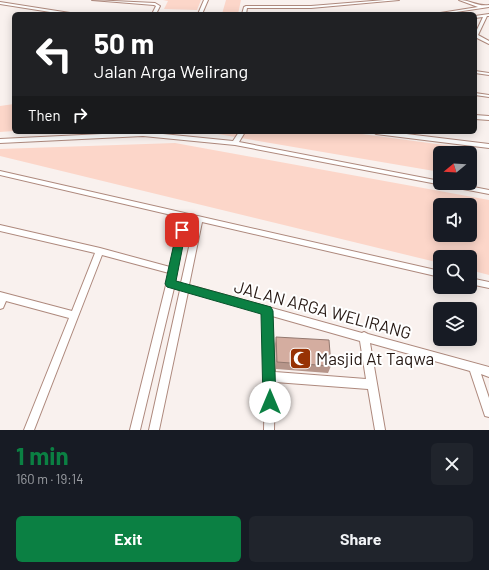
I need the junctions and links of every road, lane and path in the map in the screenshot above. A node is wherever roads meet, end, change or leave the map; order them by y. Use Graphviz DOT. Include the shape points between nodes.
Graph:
graph roads {
  1 [pos="94,0"];
  2 [pos="206,0"];
  3 [pos="283,0"];
  4 [pos="396,0"];
  5 [pos="461,0"];
  6 [pos="0,3"];
  7 [pos="0,6"];
  8 [pos="489,6"];
  9 [pos="284,7"];
  10 [pos="483,7"];
  11 [pos="48,11"];
  12 [pos="32,12"];
  13 [pos="55,12"];
  14 [pos="155,12"];
  15 [pos="201,12"];
  16 [pos="245,12"];
  17 [pos="449,12"];
  18 [pos="477,13"];
  19 [pos="488,13"];
  20 [pos="477,16"];
  21 [pos="477,34"];
  22 [pos="477,37"];
  23 [pos="489,43"];
  24 [pos="477,72"];
  25 [pos="489,74"];
  26 [pos="477,94"];
  27 [pos="489,96"];
  28 [pos="477,117"];
  29 [pos="489,118"];
  30 [pos="241,134"];
  31 [pos="392,134"];
  32 [pos="165,136"];
  33 [pos="0,141"];
  34 [pos="235,143"];
  35 [pos="0,145"];
  36 [pos="489,146"];
  37 [pos="0,173"];
  38 [pos="433,181"];
  39 [pos="477,190"];
  40 [pos="489,192"];
  41 [pos="184,216"];
  42 [pos="200,220"];
  43 [pos="0,228"];
  44 [pos="100,251"];
  45 [pos="174,271"];
  46 [pos="433,272"];
  47 [pos="477,282"];
  48 [pos="171,284"];
  49 [pos="489,285"];
  50 [pos="184,287"];
  51 [pos="2,296"];
  52 [pos="0,305"];
  53 [pos="267,311"];
  54 [pos="75,316"];
  55 [pos="364,336"];
  56 [pos="473,367"];
  57 [pos="489,372"];
  58 [pos="270,377"];
  59 [pos="372,384"];
  60 [pos="489,412"];
  61 [pos="29,430"];
  62 [pos="135,430"];
  63 [pos="154,430"];
  64 [pos="269,430"];
  65 [pos="380,430"];
  1 -- 14 [label="street" via="155,4 158,6"];
  2 -- 15 [label="street"];
  3 -- 9 [label="street"];
  4 -- 9 [label="street"];
  5 -- 10 [label="street"];
  6 -- 11 [label="street"];
  7 -- 12 [label="street"];
  8 -- 10 [label="street"];
  9 -- 16 [label="street" via="246,7"];
  10 -- 17 [label="street"];
  10 -- 19 [label="street"];
  11 -- 13 [label="street"];
  18 -- 19 [label="street"];
  19 -- 20 [label="street"];
  19 -- 21 [label="street"];
  22 -- 23 [label="street"];
  24 -- 25 [label="street"];
  26 -- 27 [label="street"];
  28 -- 29 [label="street"];
  30 -- 34 [label="street"];
  31 -- 36 [label="street"];
  32 -- 33 [label="street" via="143,134"];
  32 -- 34 [label="street"];
  32 -- 35 [label="street"];
  34 -- 38 [label="street"];
  37 -- 41 [label="street"];
  39 -- 40 [label="street"];
  41 -- 42 [label="street"];
  41 -- 45 [label="street"];
  42 -- 46 [label="street"];
  42 -- 50 [label="street"];
  43 -- 44 [label="street"];
  44 -- 45 [label="street"];
  44 -- 54 [label="street"];
  45 -- 48 [label="street"];
  47 -- 49 [label="street"];
  48 -- 50 [label="street, JALAN ARGA WELIRANG"];
  48 -- 62 [label="street"];
  50 -- 53 [label="street, JALAN ARGA WELIRANG"];
  50 -- 63 [label="street"];
  51 -- 52 [label="street"];
  51 -- 54 [label="street"];
  53 -- 55 [label="street, JALAN ARGA WELIRANG"];
  53 -- 58 [label="street"];
  54 -- 61 [label="street"];
  55 -- 56 [label="street, JALAN ARGA WELIRANG"];
  55 -- 59 [label="street"];
  56 -- 57 [label="street, JALAN ARGA WELIRANG"];
  56 -- 60 [label="street"];
  58 -- 59 [label="street"];
  58 -- 64 [label="street"];
  59 -- 65 [label="street"];
}
